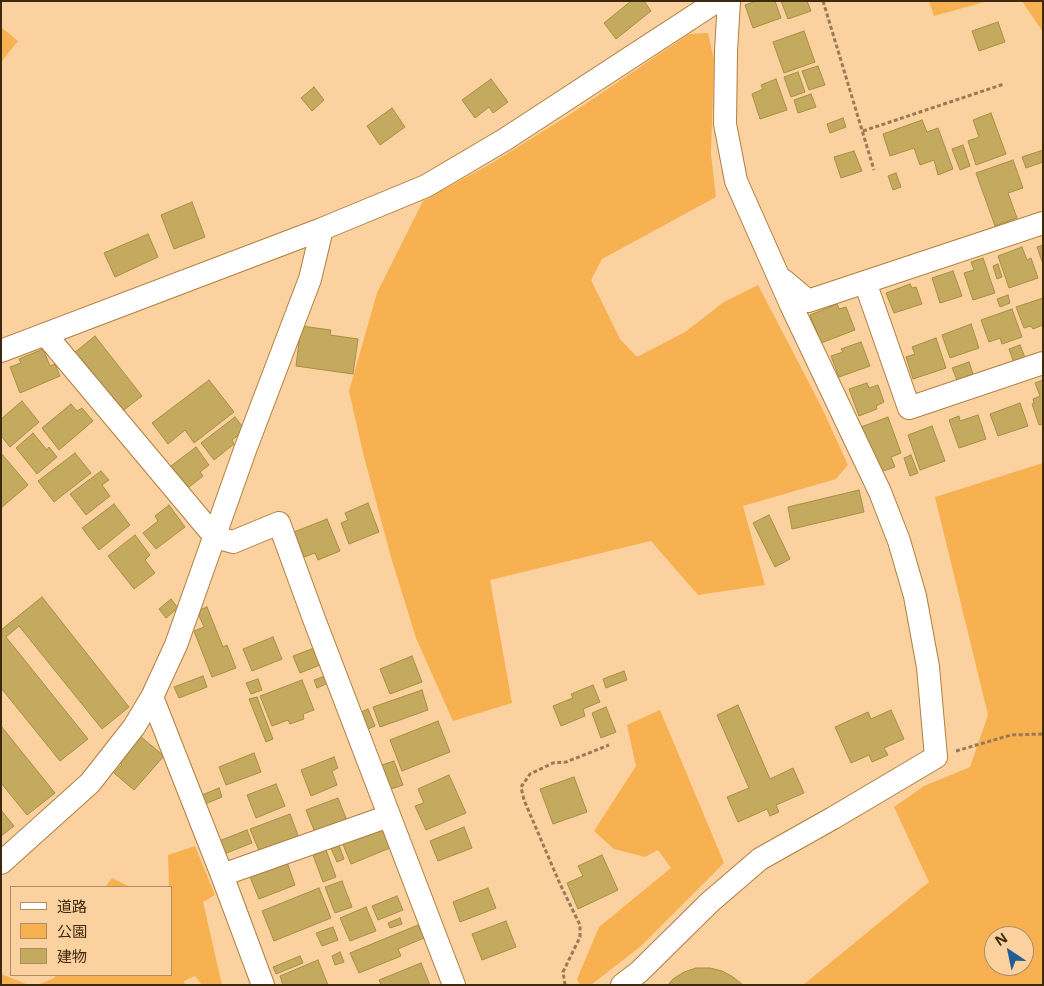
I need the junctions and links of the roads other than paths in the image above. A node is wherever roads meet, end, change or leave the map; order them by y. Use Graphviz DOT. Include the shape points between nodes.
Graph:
graph roads {
  1 [pos="718,1"];
  2 [pos="729,1"];
  3 [pos="1043,224"];
  4 [pos="322,229"];
  5 [pos="778,276"];
  6 [pos="865,282"];
  7 [pos="45,334"];
  8 [pos="1,351"];
  9 [pos="1043,363"];
  10 [pos="214,537"];
  11 [pos="152,697"];
  12 [pos="390,816"];
  13 [pos="1,863"];
  14 [pos="222,875"];
  15 [pos="263,985"];
  16 [pos="454,985"];
  17 [pos="622,985"];
  1 -- 4 [label="street" via="504,140 426,186"];
  2 -- 5 [label="street" via="725,124 736,180"];
  3 -- 6 [label="street"];
  4 -- 7 [label="street"];
  4 -- 10 [label="street" via="310,280"];
  5 -- 6 [label="street" via="808,301"];
  5 -- 17 [label="street" via="880,492 899,541 916,596 928,667 936,757 760,859"];
  6 -- 9 [label="street" via="909,408"];
  7 -- 8 [label="street"];
  7 -- 10 [label="street"];
  10 -- 11 [label="street" via="176,645"];
  10 -- 12 [label="street" via="233,542 279,523"];
  11 -- 13 [label="street" via="134,727 90,783"];
  11 -- 14 [label="street"];
  12 -- 14 [label="street"];
  12 -- 16 [label="street"];
  14 -- 15 [label="street"];
}
